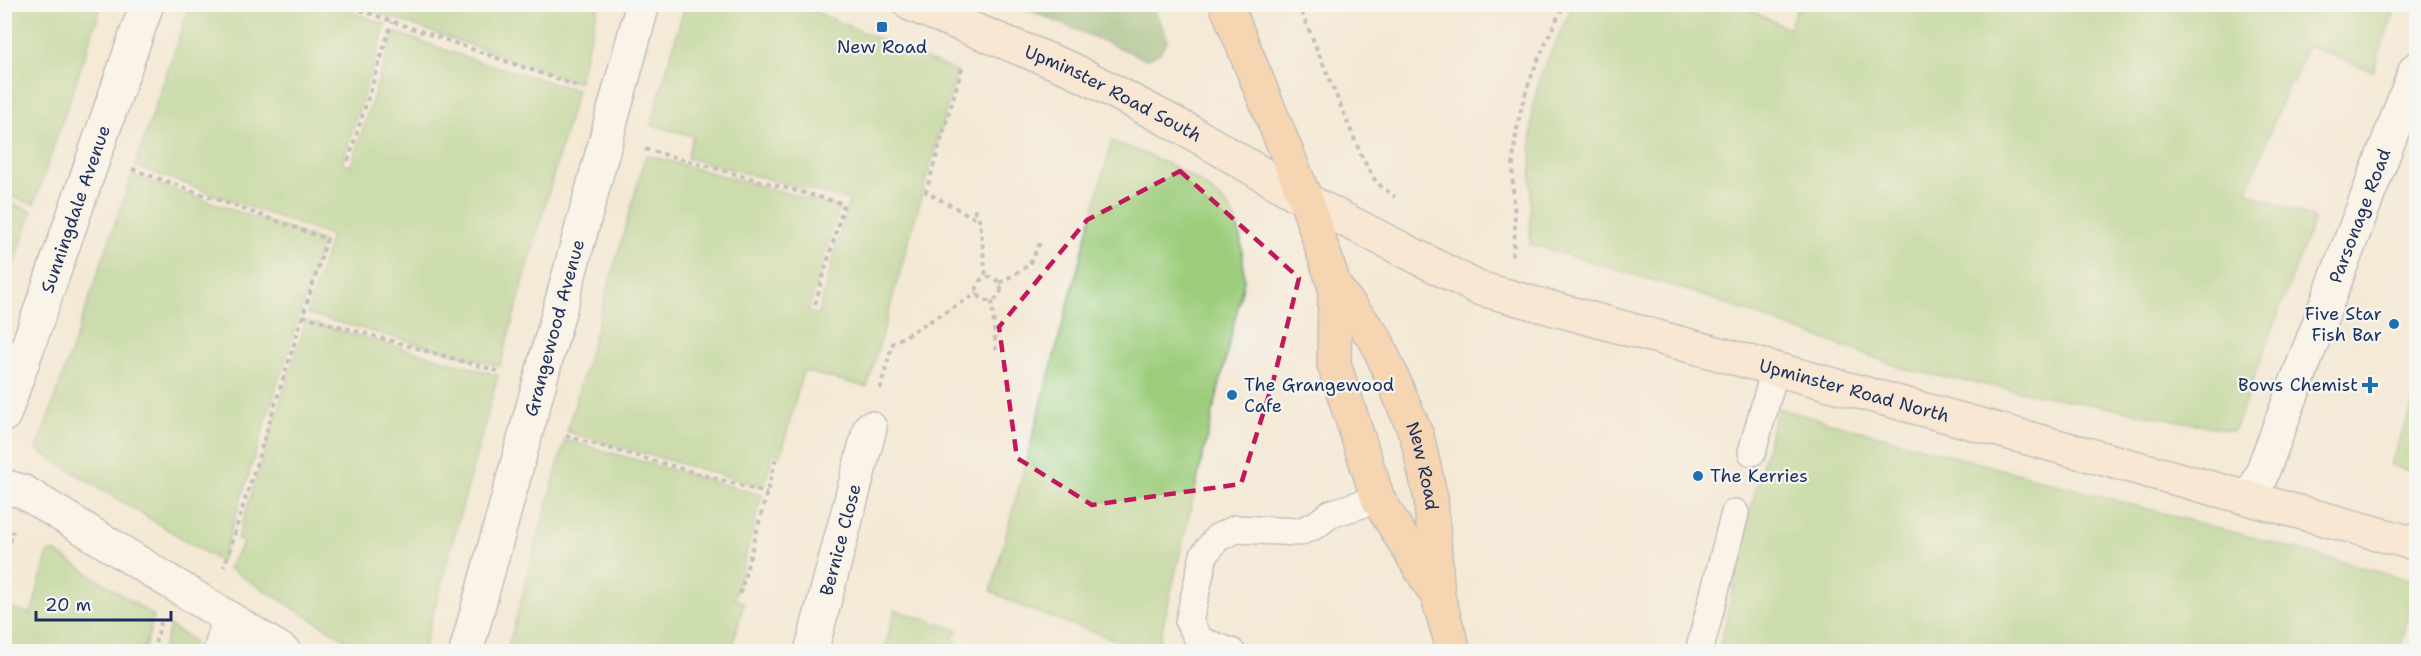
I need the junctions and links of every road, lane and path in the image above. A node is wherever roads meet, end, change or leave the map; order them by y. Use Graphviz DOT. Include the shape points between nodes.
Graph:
graph roads {
  1 [pos="343,4"];
  2 [pos="643,4"];
  3 [pos="910,4"];
  4 [pos="1226,4"];
  5 [pos="1298,4"];
  6 [pos="1564,4"];
  7 [pos="146,5"];
  8 [pos="392,22"];
  9 [pos="973,30"];
  10 [pos="2416,69"];
  11 [pos="617,100"];
  12 [pos="606,138"];
  13 [pos="95,155"];
  14 [pos="348,161"];
  15 [pos="1306,200"];
  16 [pos="1403,201"];
  17 [pos="974,209"];
  18 [pos="980,221"];
  19 [pos="1041,241"];
  20 [pos="1501,254"];
  21 [pos="986,278"];
  22 [pos="1000,283"];
  23 [pos="1335,287"];
  24 [pos="978,292"];
  25 [pos="992,301"];
  26 [pos="814,308"];
  27 [pos="303,316"];
  28 [pos="996,350"];
  29 [pos="1775,369"];
  30 [pos="539,383"];
  31 [pos="4,415"];
  32 [pos="528,425"];
  33 [pos="870,428"];
  34 [pos="1752,452"];
  35 [pos="776,458"];
  36 [pos="4,486"];
  37 [pos="766,493"];
  38 [pos="2252,498"];
  39 [pos="1378,499"];
  40 [pos="1736,513"];
  41 [pos="2416,544"];
  42 [pos="740,594"];
  43 [pos="1438,597"];
  44 [pos="220,613"];
  45 [pos="220,651"];
  46 [pos="284,651"];
  47 [pos="466,651"];
  48 [pos="811,651"];
  49 [pos="1231,651"];
  50 [pos="1454,651"];
  51 [pos="1699,651"];
  1 -- 8 [label="path"];
  2 -- 11 [label="street, Grangewood Avenue"];
  3 -- 9 [label="street, Upminster Road South"];
  4 -- 15 [label="main road, New Road"];
  5 -- 16 [label="path" via="1366,165 1376,182"];
  6 -- 20 [label="path" via="1529,78 1517,122 1513,167 1516,239 1512,259"];
  7 -- 13 [label="street, Sunningdale Avenue"];
  8 -- 11 [label="path"];
  8 -- 14 [label="path"];
  9 -- 15 [label="street, Upminster Road South" via="1071,69 1191,132"];
  9 -- 18 [label="path" via="926,192"];
  10 -- 38 [label="street, Parsonage Road"];
  11 -- 12 [label="street, Grangewood Avenue"];
  12 -- 26 [label="path" via="843,204"];
  12 -- 30 [label="street, Grangewood Avenue"];
  13 -- 27 [label="path" via="327,239"];
  13 -- 31 [label="street, Sunningdale Avenue"];
  15 -- 23 [label="main road, New Road"];
  15 -- 29 [label="street, Upminster Road North" via="1478,288"];
  17 -- 18 [label="path"];
  18 -- 21 [label="path"];
  19 -- 22 [label="path" via="1029,266"];
  21 -- 22 [label="path"];
  21 -- 24 [label="path" via="980,281"];
  22 -- 25 [label="path" via="1000,294"];
  23 -- 39 [label="main road, New Road" via="1334,364"];
  23 -- 43 [label="main road, New Road" via="1376,340 1418,436 1431,499"];
  24 -- 25 [label="path"];
  24 -- 33 [label="path" via="892,343"];
  25 -- 28 [label="path"];
  27 -- 30 [label="path"];
  27 -- 44 [label="path"];
  29 -- 34 [label="lane"];
  29 -- 38 [label="street, Upminster Road North"];
  30 -- 32 [label="street, Grangewood Avenue"];
  32 -- 37 [label="path"];
  32 -- 47 [label="street, Grangewood Avenue"];
  33 -- 48 [label="street, Bernice Close"];
  35 -- 37 [label="path"];
  36 -- 44 [label="street" via="24,492"];
  37 -- 42 [label="path"];
  38 -- 41 [label="street, Upminster Road North"];
  39 -- 43 [label="main road, New Road"];
  39 -- 49 [label="lane" via="1330,514 1299,532 1236,529 1217,538 1204,555 1189,622 1200,641"];
  40 -- 51 [label="lane"];
  43 -- 50 [label="main road, New Road"];
  44 -- 45 [label="street"];
  44 -- 46 [label="street"];
}
